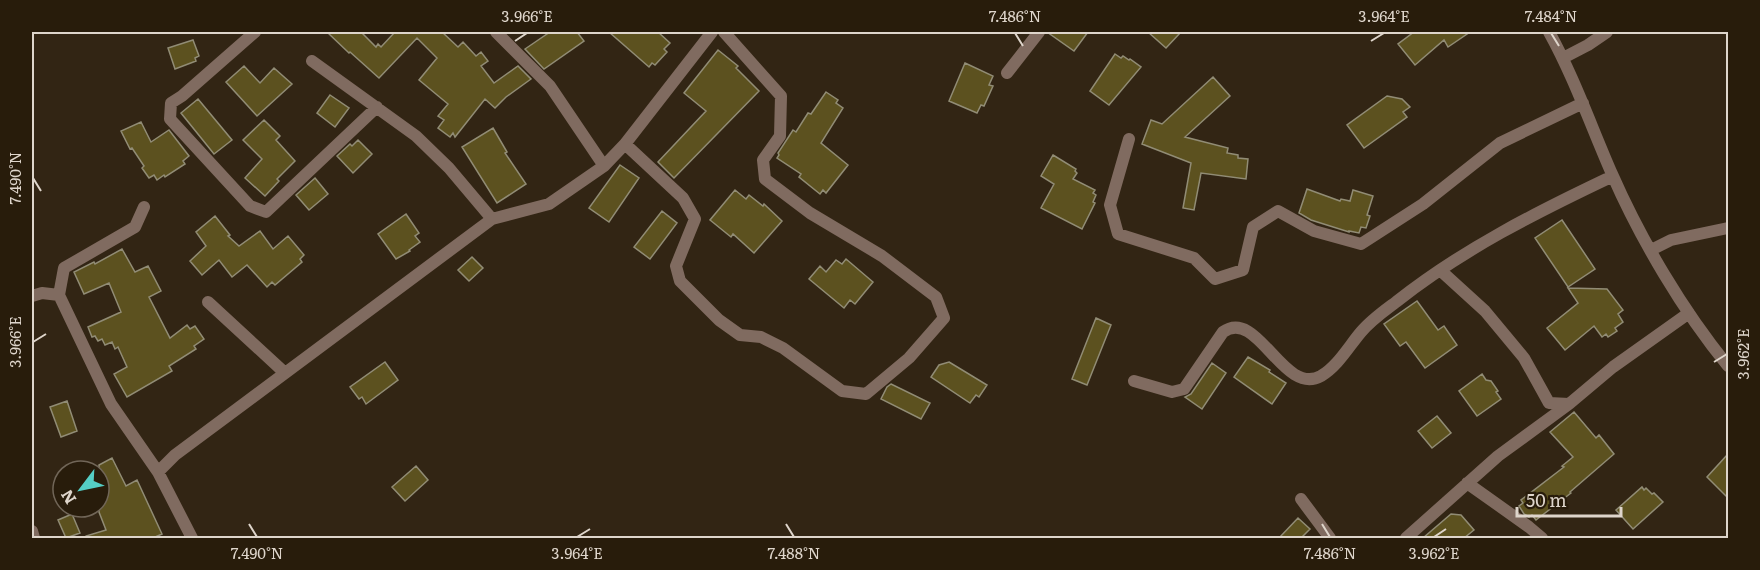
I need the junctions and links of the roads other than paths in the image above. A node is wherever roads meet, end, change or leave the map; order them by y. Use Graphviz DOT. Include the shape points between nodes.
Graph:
graph roads {
  1 [pos="255,32"];
  2 [pos="496,32"];
  3 [pos="712,32"];
  4 [pos="724,32"];
  5 [pos="1039,32"];
  6 [pos="1549,32"];
  7 [pos="1607,32"];
  8 [pos="1563,58"];
  9 [pos="312,61"];
  10 [pos="1007,73"];
  11 [pos="1583,103"];
  12 [pos="377,107"];
  13 [pos="1129,139"];
  14 [pos="625,144"];
  15 [pos="604,166"];
  16 [pos="1613,176"];
  17 [pos="144,207"];
  18 [pos="492,219"];
  19 [pos="1728,228"];
  20 [pos="1651,250"];
  21 [pos="1440,270"];
  22 [pos="59,295"];
  23 [pos="32,296"];
  24 [pos="208,302"];
  25 [pos="1689,313"];
  26 [pos="1728,366"];
  27 [pos="285,373"];
  28 [pos="1134,381"];
  29 [pos="1569,404"];
  30 [pos="158,472"];
  31 [pos="1467,483"];
  32 [pos="1301,499"];
  33 [pos="32,531"];
  34 [pos="33,538"];
  35 [pos="192,538"];
  36 [pos="1330,538"];
  37 [pos="1406,538"];
  38 [pos="1542,538"];
  1 -- 12 [label="street" via="171,103 170,119 250,206 266,212"];
  2 -- 15 [label="street" via="550,86"];
  3 -- 14 [label="street"];
  4 -- 14 [label="street" via="781,96 780,136 763,160 765,179 810,213 882,256 936,297 944,318 909,358 866,394 842,391 783,348 761,337 740,335 719,320 680,281 676,266 695,219 683,198"];
  5 -- 10 [label="street"];
  6 -- 8 [label="street"];
  7 -- 8 [label="street"];
  8 -- 11 [label="street"];
  9 -- 12 [label="street"];
  11 -- 13 [label="street" via="1500,143 1423,204 1361,244 1314,231 1278,211 1253,227 1243,270 1215,279 1194,258 1118,234 1110,204"];
  11 -- 16 [label="street"];
  12 -- 18 [label="street" via="416,136 449,168"];
  14 -- 15 [label="street"];
  15 -- 18 [label="street" via="549,204"];
  16 -- 20 [label="street"];
  16 -- 21 [label="street" via="1534,213"];
  17 -- 22 [label="street" via="135,226 64,268"];
  18 -- 27 [label="street"];
  19 -- 20 [label="street" via="1671,240"];
  20 -- 25 [label="street"];
  21 -- 28 [label="street" via="1379,314 1332,366 1312,379 1285,369 1254,336 1236,327 1223,332 1184,389 1172,392"];
  21 -- 29 [label="street" via="1485,311 1524,358 1550,403"];
  22 -- 23 [label="street"];
  22 -- 30 [label="street" via="111,404"];
  24 -- 27 [label="street"];
  25 -- 26 [label="street"];
  25 -- 29 [label="street"];
  27 -- 30 [label="street"];
  29 -- 31 [label="street"];
  30 -- 35 [label="street"];
  31 -- 37 [label="street"];
  31 -- 38 [label="street"];
  32 -- 36 [label="street"];
  33 -- 34 [label="street"];
}
